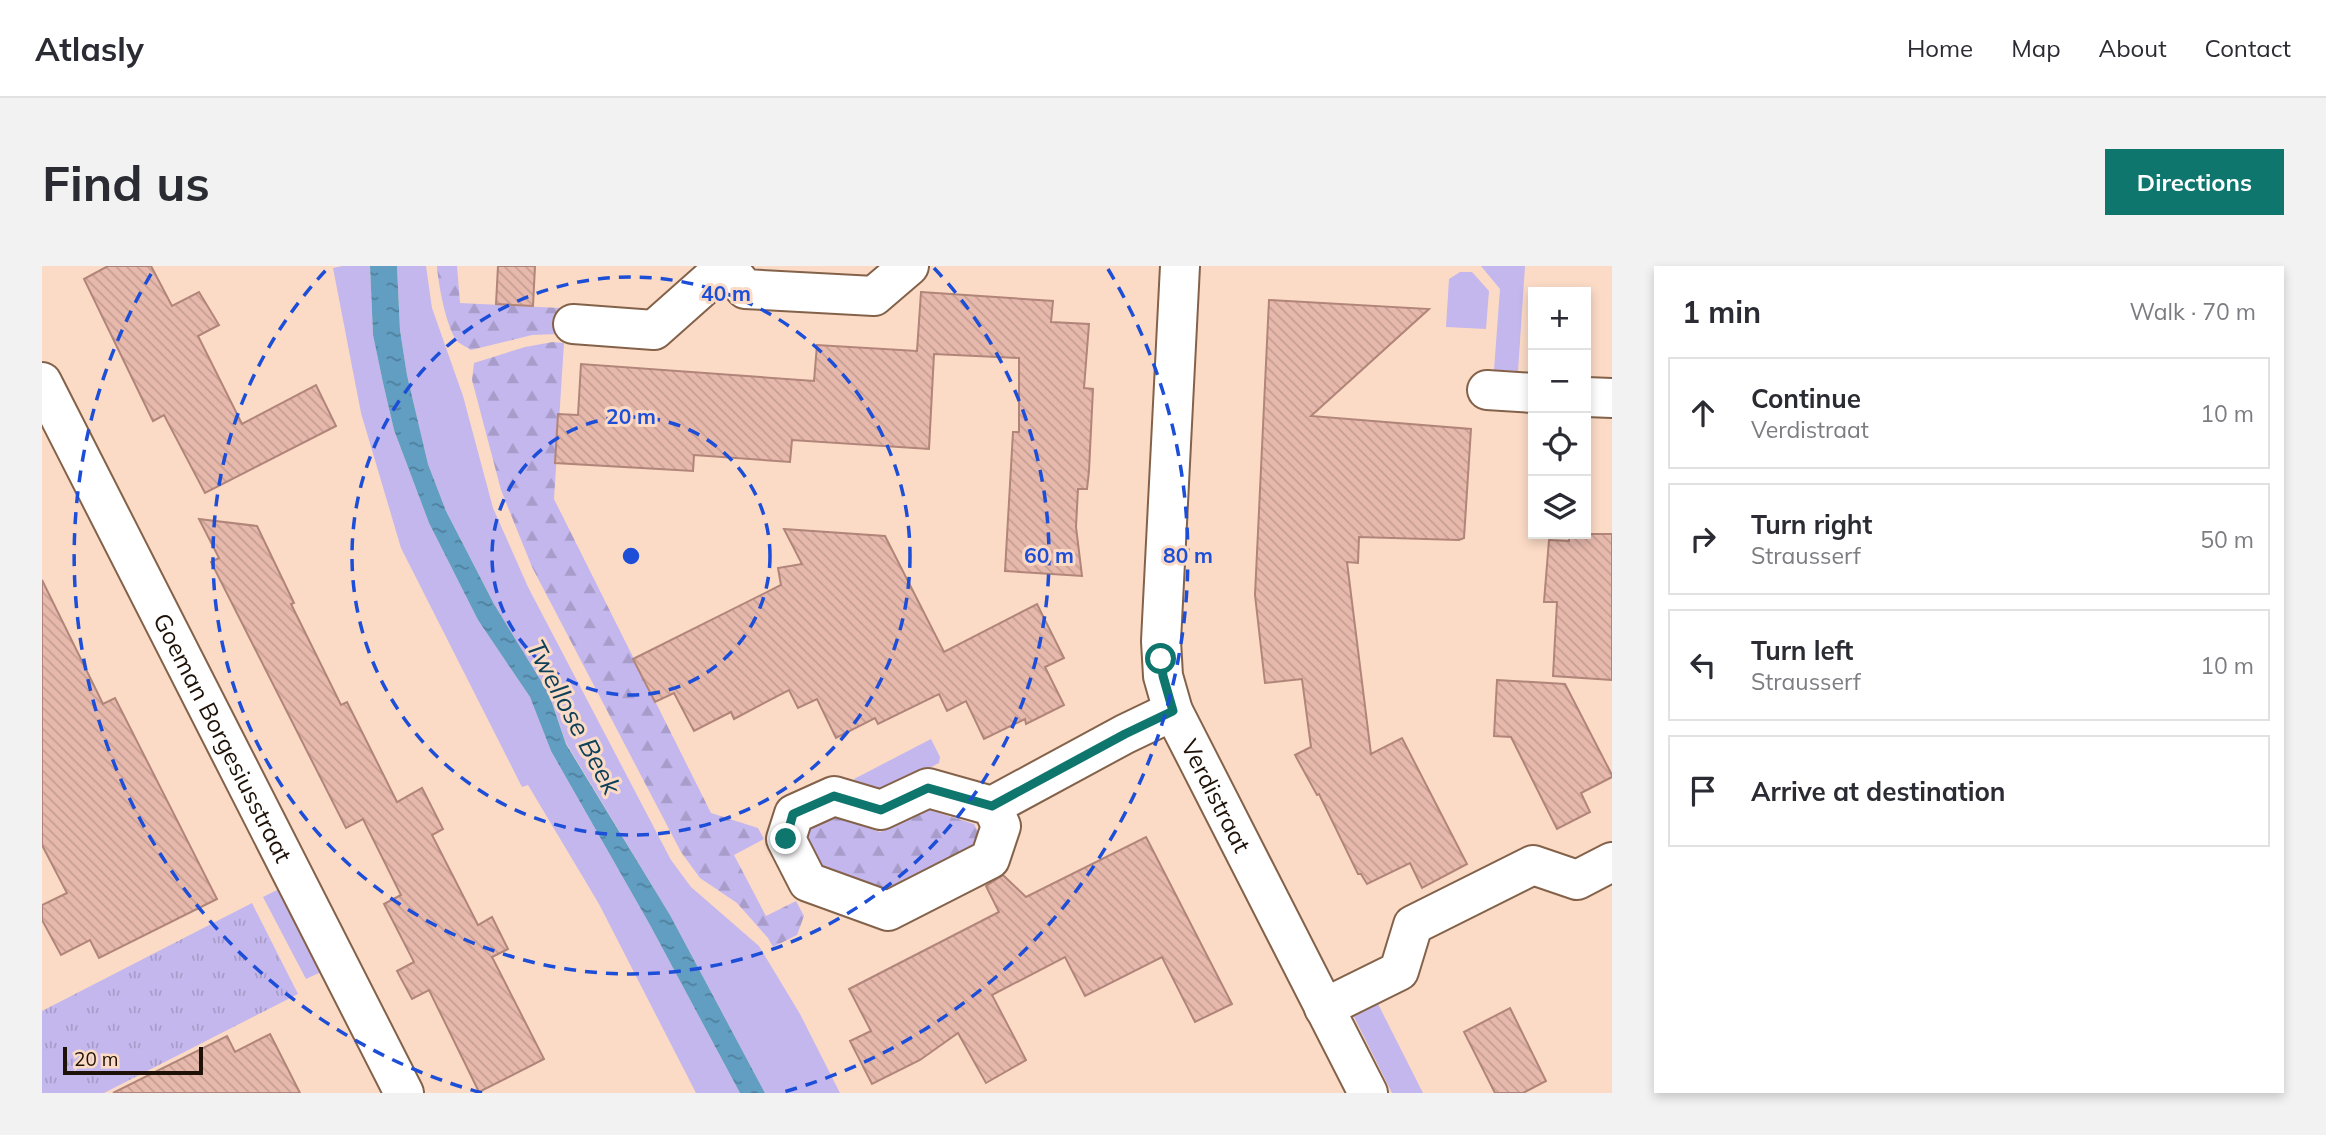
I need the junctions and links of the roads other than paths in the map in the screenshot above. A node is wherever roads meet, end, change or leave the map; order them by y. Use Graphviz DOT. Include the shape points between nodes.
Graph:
graph roads {
  1 [pos="726,266"];
  2 [pos="909,266"];
  3 [pos="1180,266"];
  4 [pos="573,324"];
  5 [pos="42,382"];
  6 [pos="1487,390"];
  7 [pos="1528,393"];
  8 [pos="1591,397"];
  9 [pos="1612,398"];
  10 [pos="1173,711"];
  11 [pos="992,806"];
  12 [pos="1612,862"];
  13 [pos="1324,1007"];
  14 [pos="404,1093"];
  15 [pos="1368,1093"];
  1 -- 2 [label="street" via="745,289 874,296"];
  1 -- 4 [label="street" via="654,330"];
  3 -- 10 [label="street, Verdistraat" via="1161,641 1163,676"];
  5 -- 14 [label="street, Goeman Borgesiusstraat"];
  6 -- 7 [label="street"];
  8 -- 9 [label="street"];
  10 -- 11 [label="street"];
  10 -- 13 [label="street, Verdistraat"];
  11 -- 11 [label="street" via="1000,827 990,859 888,911 808,883 786,839 793,814 834,796 881,810 928,788"];
  12 -- 13 [label="street" via="1577,880 1533,864 1413,925 1399,971"];
  13 -- 15 [label="street, Verdistraat"];
}
